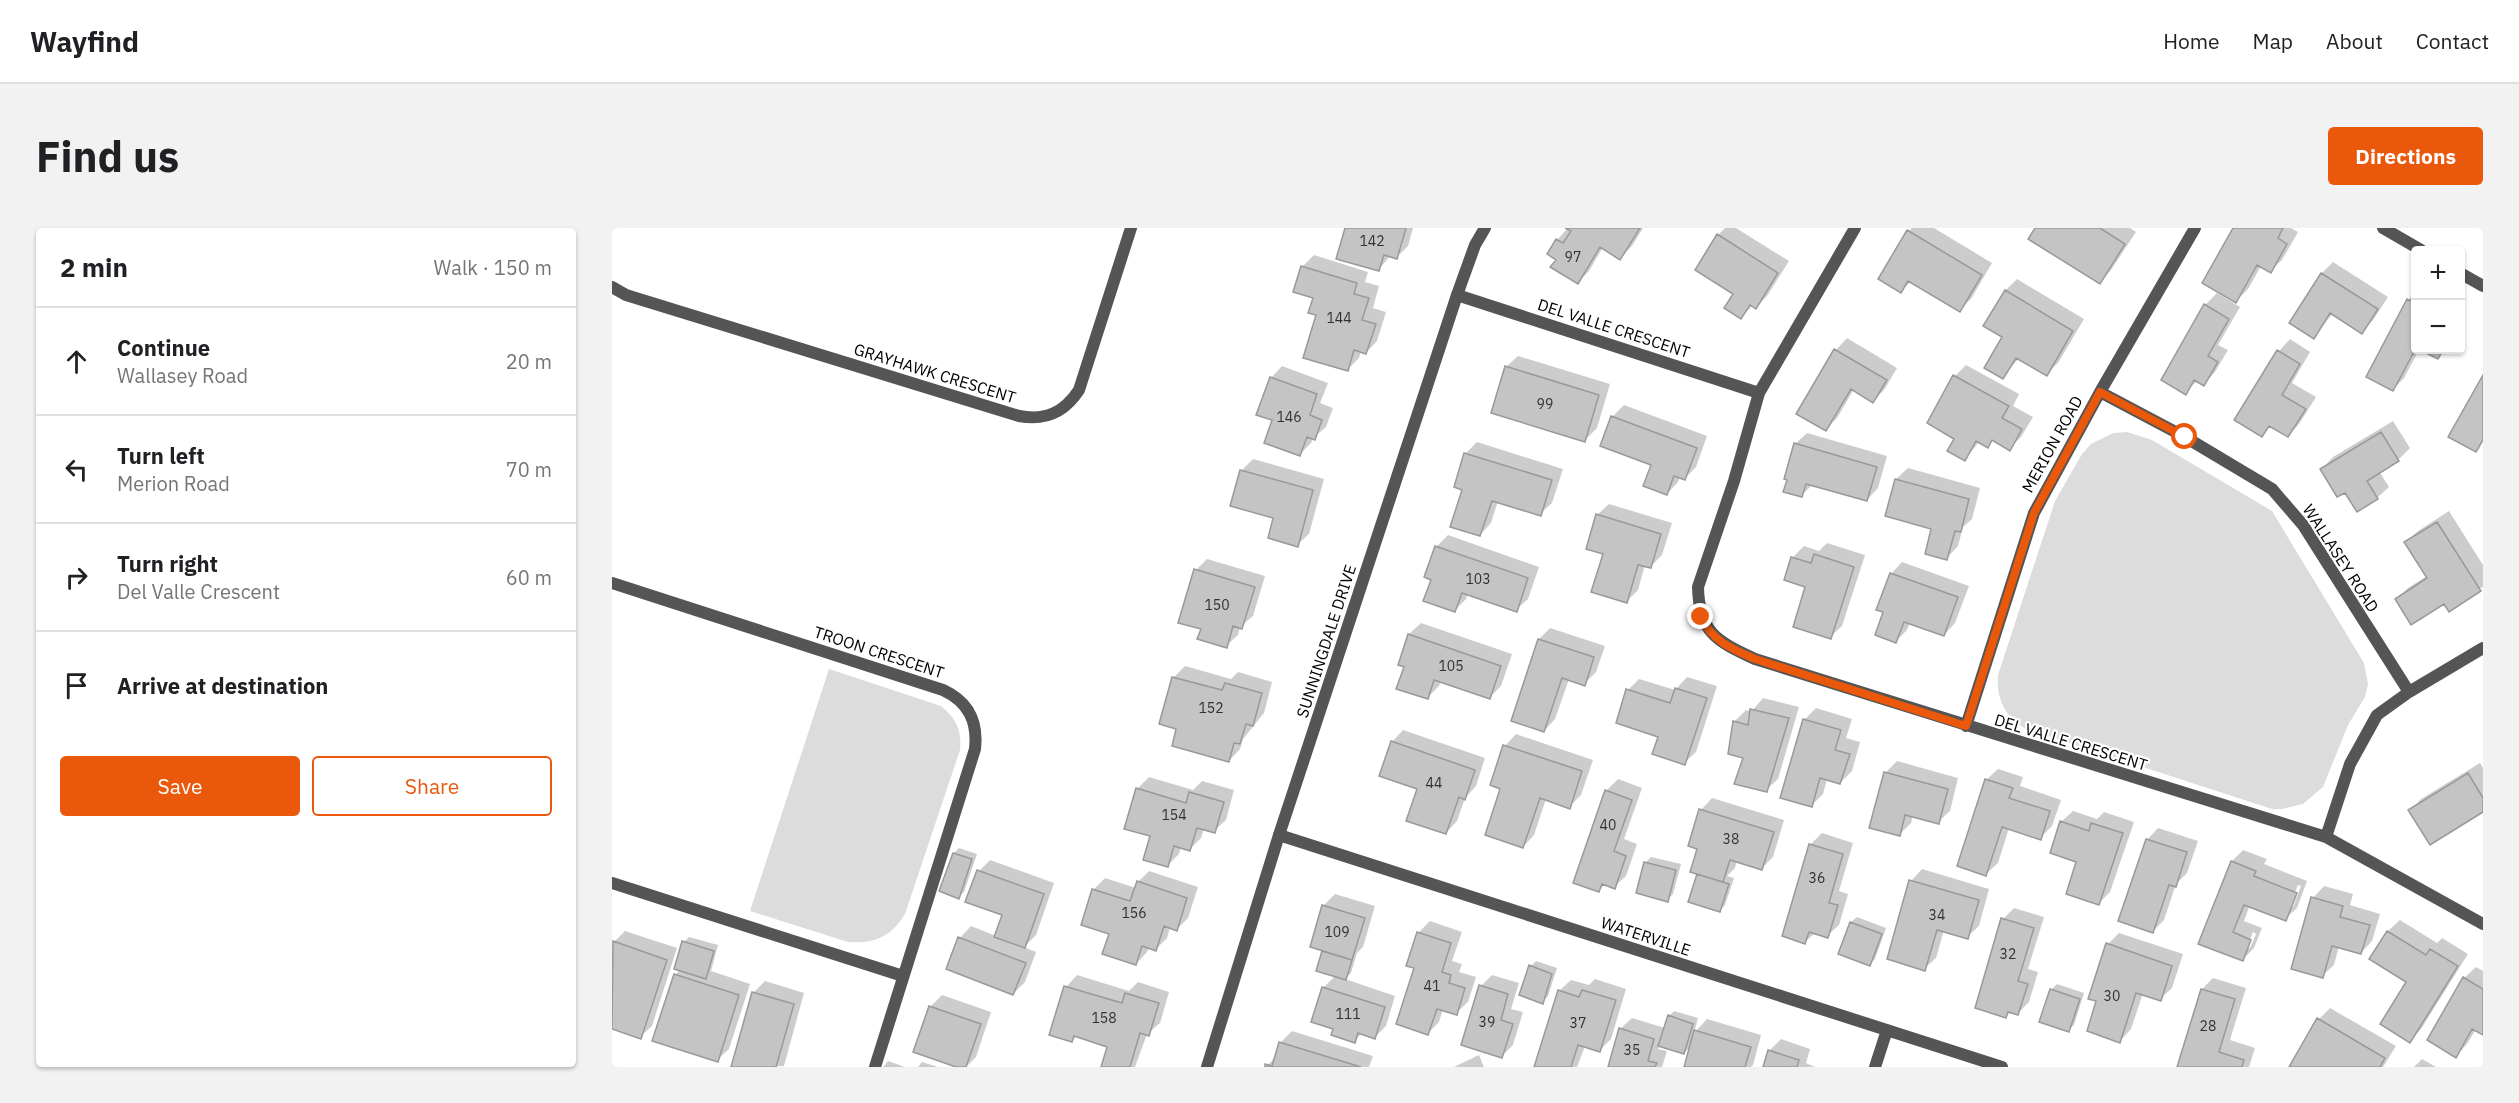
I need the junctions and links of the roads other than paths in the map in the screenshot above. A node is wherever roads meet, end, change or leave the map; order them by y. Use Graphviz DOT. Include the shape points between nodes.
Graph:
graph roads {
  1 [pos="1131,228"];
  2 [pos="1485,228"];
  3 [pos="1855,228"];
  4 [pos="2194,228"];
  5 [pos="2383,228"];
  6 [pos="2414,246"];
  7 [pos="2465,276"];
  8 [pos="2483,286"];
  9 [pos="612,287"];
  10 [pos="1457,295"];
  11 [pos="2100,392"];
  12 [pos="1759,393"];
  13 [pos="612,583"];
  14 [pos="2483,648"];
  15 [pos="2409,692"];
  16 [pos="1966,726"];
  17 [pos="1280,835"];
  18 [pos="2326,837"];
  19 [pos="612,883"];
  20 [pos="2483,924"];
  21 [pos="903,975"];
  22 [pos="1887,1030"];
  23 [pos="875,1067"];
  24 [pos="1207,1067"];
  25 [pos="1875,1067"];
  26 [pos="2002,1067"];
  1 -- 9 [label="street, GRAYHAWK CRESCENT" via="1079,390 1064,408 1042,417 1007,412"];
  2 -- 10 [label="street, SUNNINGDALE DRIVE"];
  3 -- 12 [label="street, DEL VALLE CRESCENT"];
  4 -- 11 [label="street, MERION ROAD"];
  5 -- 6 [label="street"];
  7 -- 8 [label="street"];
  10 -- 12 [label="street, DEL VALLE CRESCENT"];
  10 -- 17 [label="street, SUNNINGDALE DRIVE"];
  11 -- 15 [label="street, WALLASEY ROAD" via="2272,489 2303,525"];
  11 -- 16 [label="street, MERION ROAD" via="2034,513"];
  12 -- 16 [label="street, DEL VALLE CRESCENT" via="1698,586 1707,629 1725,645 1755,659"];
  13 -- 21 [label="street, TROON CRESCENT" via="943,690 967,708 975,725 975,749"];
  14 -- 15 [label="street"];
  15 -- 18 [label="street" via="2377,716 2350,764"];
  16 -- 18 [label="street, DEL VALLE CRESCENT"];
  17 -- 22 [label="street, WATERVILLE"];
  17 -- 24 [label="street, SUNNINGDALE DRIVE"];
  18 -- 20 [label="street, DEL VALLE CRESCENT"];
  19 -- 21 [label="street"];
  21 -- 23 [label="street, TROON CRESCENT"];
  22 -- 25 [label="street"];
  22 -- 26 [label="street, WATERVILLE"];
}
